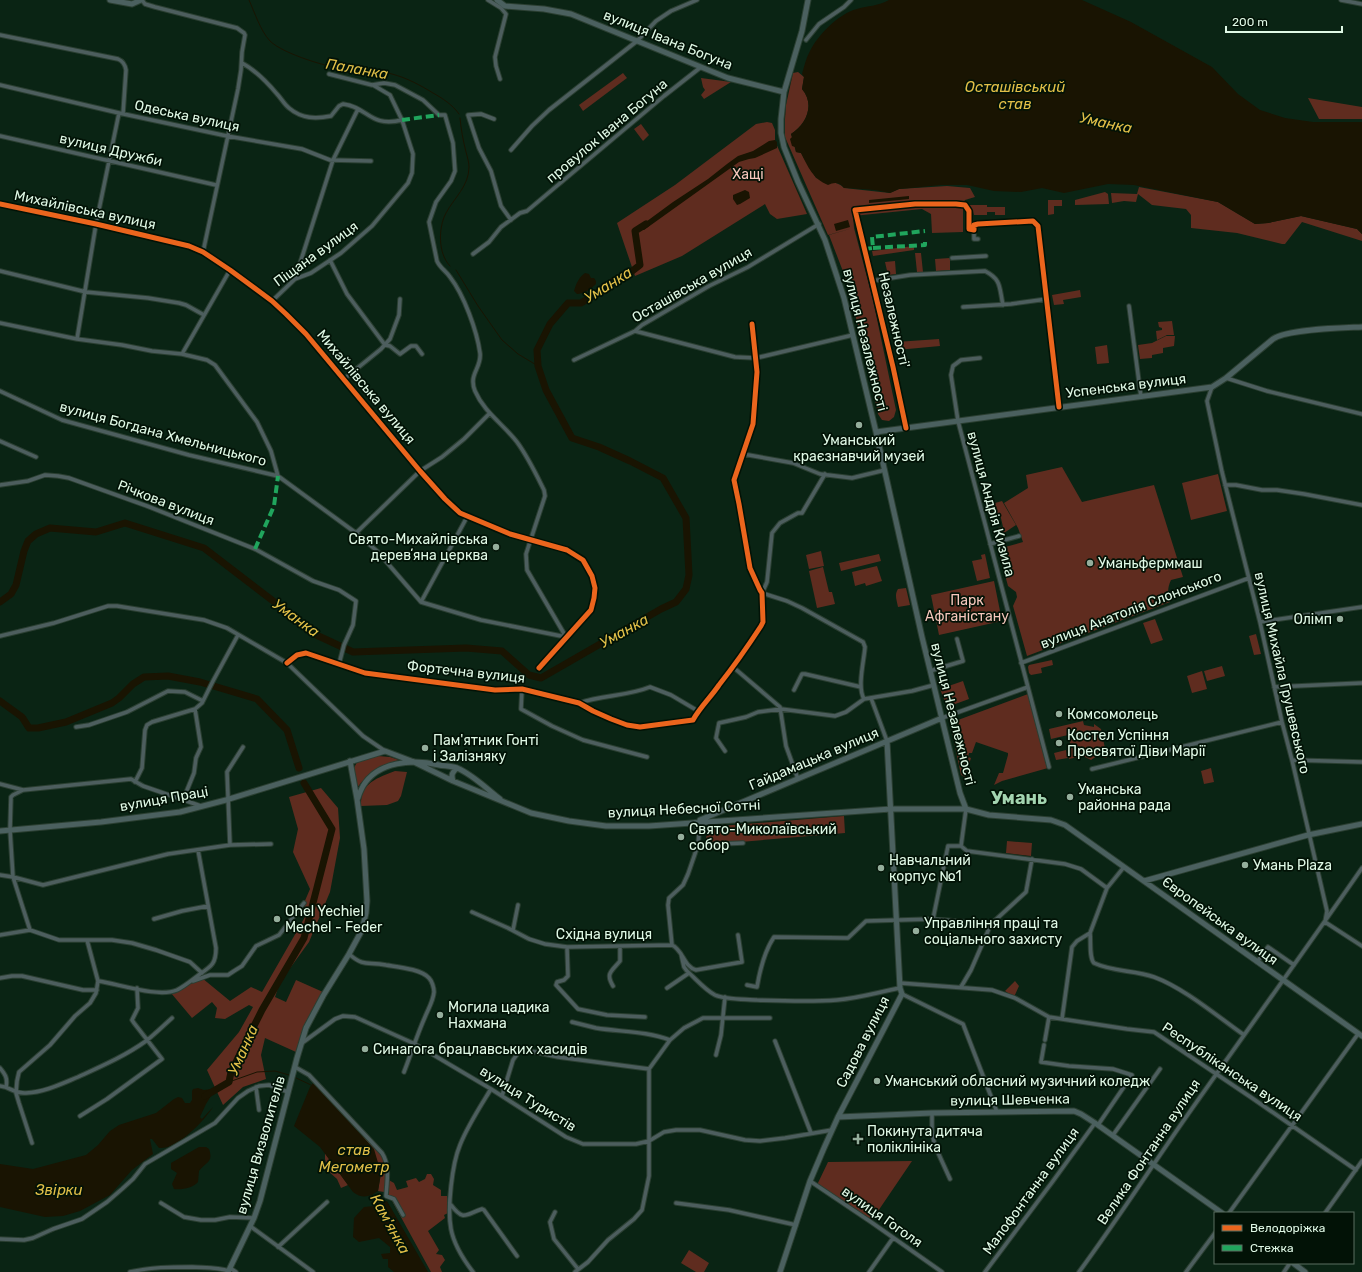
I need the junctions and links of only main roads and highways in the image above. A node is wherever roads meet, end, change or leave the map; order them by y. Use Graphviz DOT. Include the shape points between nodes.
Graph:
graph roads {
  1 [pos="110,0"];
  2 [pos="141,0"];
  3 [pos="496,0"];
  4 [pos="808,0"];
  5 [pos="784,92"];
  6 [pos="1362,327"];
  7 [pos="876,432"];
  8 [pos="942,718"];
  9 [pos="887,741"];
  10 [pos="350,761"];
  11 [pos="414,762"];
  12 [pos="457,768"];
  13 [pos="453,781"];
  14 [pos="357,799"];
  15 [pos="505,803"];
  16 [pos="891,809"];
  17 [pos="966,809"];
  18 [pos="719,812"];
  19 [pos="724,821"];
  20 [pos="695,822"];
  21 [pos="1362,824"];
  22 [pos="1065,825"];
  23 [pos="0,831"];
  24 [pos="1144,881"];
  25 [pos="1360,1035"];
  26 [pos="838,1117"];
  27 [pos="1221,1212"];
  28 [pos="1294,1264"];
  29 [pos="229,1270"];
  30 [pos="780,1272"];
  31 [pos="1306,1272"];
  1 -- 2 [label="main road" via="132,4"];
  3 -- 5 [label="main road, вулиця Івана Богуна" via="505,6 572,14 728,78"];
  4 -- 5 [label="main road, вулиця Незалежності" via="802,31"];
  5 -- 7 [label="main road, вулиця Незалежності" via="781,119 784,146 819,224 838,278"];
  6 -- 7 [label="main road, Успенська вулиця" via="1280,335 1212,387"];
  7 -- 8 [label="main road, вулиця Незалежності"];
  8 -- 9 [label="main road, Гайдамацька вулиця"];
  8 -- 17 [label="main road, вулиця Незалежності"];
  9 -- 16 [label="main road, Садова вулиця"];
  9 -- 18 [label="main road, Гайдамацька вулиця"];
  10 -- 11 [label="main road, вулиця Праці" via="385,751"];
  10 -- 14 [label="main road, вулиця Визволителів"];
  10 -- 23 [label="main road, вулиця Праці" via="180,812"];
  11 -- 12 [label="main road"];
  11 -- 13 [label="main road, вулиця Небесної Сотні"];
  11 -- 14 [label="main road" via="384,768 363,786"];
  12 -- 13 [label="main road" via="452,773"];
  12 -- 15 [label="main road" via="477,780"];
  13 -- 15 [label="main road, вулиця Небесної Сотні"];
  14 -- 29 [label="main road, вулиця Визволителів" via="364,849 366,907 362,930 306,1028 262,1194 254,1218"];
  15 -- 20 [label="main road, вулиця Небесної Сотні" via="537,815 606,826"];
  16 -- 17 [label="main road, вулиця Небесної Сотні"];
  16 -- 19 [label="main road, вулиця Небесної Сотні"];
  16 -- 26 [label="main road, Садова вулиця" via="901,988"];
  17 -- 22 [label="main road, вулиця Небесної Сотні" via="990,815 1051,820"];
  18 -- 19 [label="main road"];
  18 -- 20 [label="main road, Гайдамацька вулиця"];
  19 -- 20 [label="main road, вулиця Небесної Сотні"];
  21 -- 24 [label="main road" via="1308,836"];
  22 -- 24 [label="main road, Європейська вулиця"];
  24 -- 25 [label="main road, Європейська вулиця"];
  26 -- 27 [label="main road, вулиця Шевченка" via="1074,1111 1113,1135"];
  26 -- 30 [label="main road, Садова вулиця" via="810,1181"];
  28 -- 31 [label="main road"];
}
